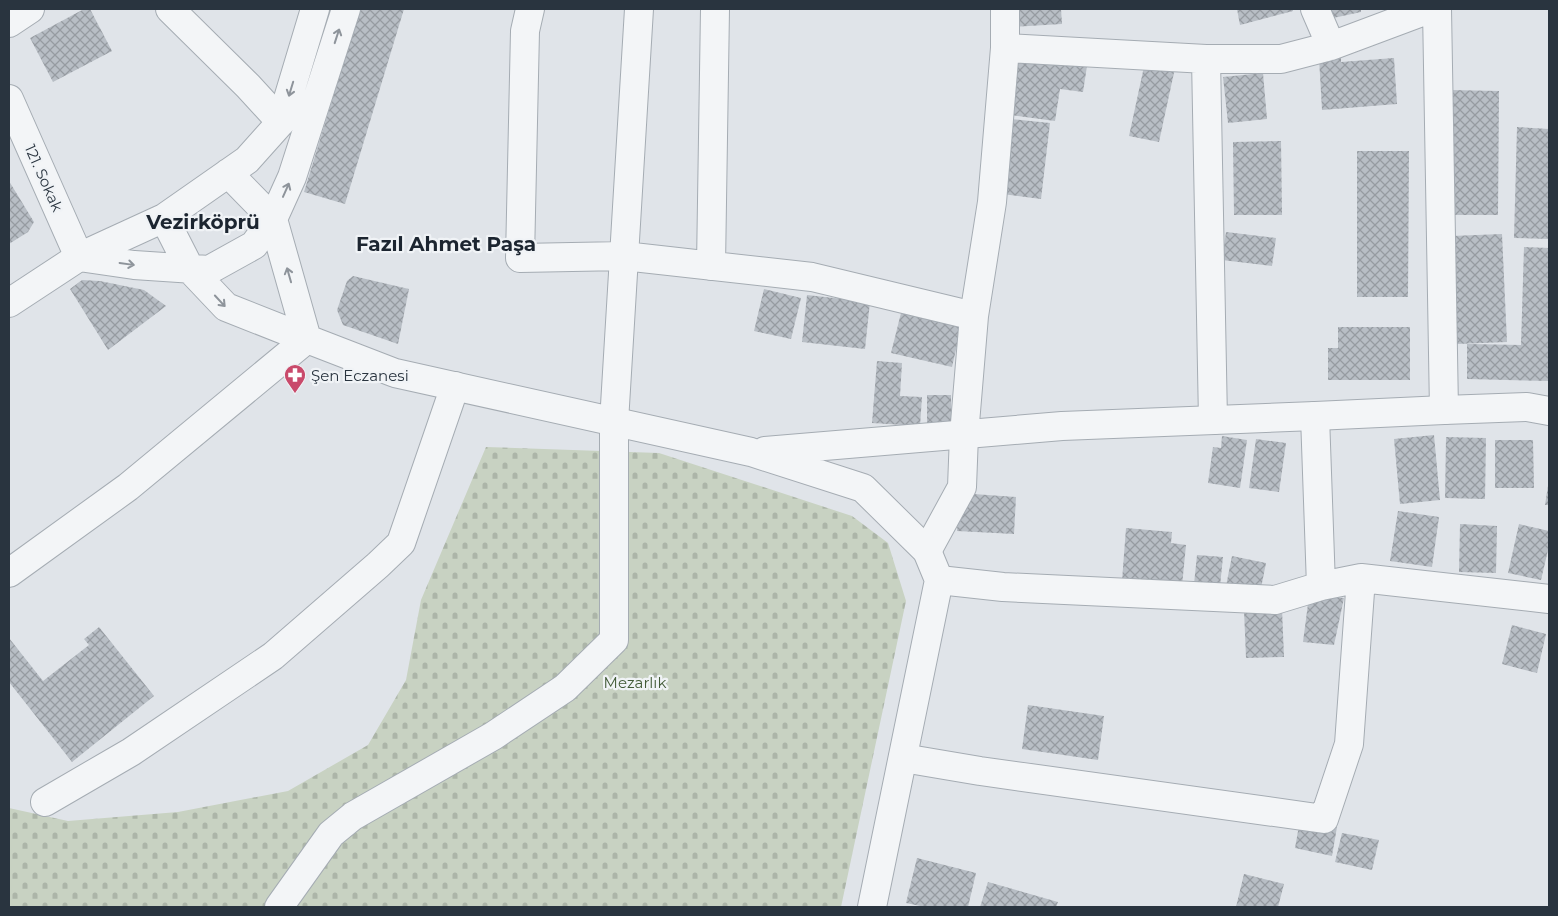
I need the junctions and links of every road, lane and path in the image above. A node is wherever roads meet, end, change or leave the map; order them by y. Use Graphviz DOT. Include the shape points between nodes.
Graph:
graph roads {
  1 [pos="30,9"];
  2 [pos="170,9"];
  3 [pos="315,9"];
  4 [pos="346,9"];
  5 [pos="530,9"];
  6 [pos="639,9"];
  7 [pos="715,9"];
  8 [pos="1005,9"];
  9 [pos="1315,9"];
  10 [pos="1430,9"];
  11 [pos="1437,9"];
  12 [pos="9,23"];
  13 [pos="1332,46"];
  14 [pos="1005,48"];
  15 [pos="1206,59"];
  16 [pos="9,100"];
  17 [pos="281,122"];
  18 [pos="228,174"];
  19 [pos="164,218"];
  20 [pos="273,219"];
  21 [pos="624,256"];
  22 [pos="79,257"];
  23 [pos="711,266"];
  24 [pos="190,269"];
  25 [pos="9,303"];
  26 [pos="974,316"];
  27 [pos="307,339"];
  28 [pos="455,386"];
  29 [pos="1444,410"];
  30 [pos="1549,411"];
  31 [pos="1315,416"];
  32 [pos="1213,420"];
  33 [pos="614,422"];
  34 [pos="964,435"];
  35 [pos="751,452"];
  36 [pos="927,551"];
  37 [pos="9,573"];
  38 [pos="1361,578"];
  39 [pos="939,580"];
  40 [pos="1321,586"];
  41 [pos="1549,599"];
  42 [pos="903,758"];
  43 [pos="45,802"];
  44 [pos="279,907"];
  45 [pos="872,907"];
  1 -- 12 [label="street"];
  2 -- 17 [label="street"];
  3 -- 17 [label="street, one-way"];
  20 -- 4 [label="street, one-way" via="292,176"];
  5 -- 21 [label="street" via="525,31 520,258"];
  6 -- 21 [label="street"];
  7 -- 23 [label="street"];
  8 -- 14 [label="street"];
  9 -- 13 [label="street"];
  10 -- 13 [label="street"];
  11 -- 29 [label="street"];
  13 -- 15 [label="street" via="1281,59"];
  14 -- 15 [label="street"];
  14 -- 26 [label="street" via="992,202"];
  15 -- 32 [label="street"];
  16 -- 22 [label="street, 121. Sokak"];
  17 -- 18 [label="street" via="246,160"];
  18 -- 19 [label="street"];
  18 -- 20 [label="street"];
  19 -- 22 [label="street"];
  19 -- 24 [label="street"];
  20 -- 24 [label="street" via="254,245 210,270"];
  27 -- 20 [label="street, one-way"];
  21 -- 23 [label="street"];
  21 -- 33 [label="street"];
  22 -- 24 [label="street, one-way"];
  22 -- 25 [label="street"];
  23 -- 26 [label="street" via="812,277"];
  24 -- 27 [label="street, one-way" via="226,307"];
  26 -- 34 [label="street"];
  27 -- 28 [label="street" via="394,372"];
  27 -- 37 [label="street" via="128,487"];
  28 -- 33 [label="street"];
  28 -- 43 [label="street" via="401,543 273,656 131,752"];
  29 -- 30 [label="street" via="1527,407"];
  29 -- 31 [label="street"];
  31 -- 32 [label="street"];
  31 -- 40 [label="street"];
  32 -- 34 [label="street" via="1062,426"];
  33 -- 35 [label="street"];
  33 -- 44 [label="street" via="614,640 565,688 493,736 353,816 331,834"];
  34 -- 35 [label="street"];
  34 -- 36 [label="street" via="962,487"];
  35 -- 36 [label="street" via="863,488"];
  36 -- 39 [label="street"];
  38 -- 40 [label="street"];
  38 -- 41 [label="street"];
  38 -- 42 [label="street" via="1349,744 1324,819"];
  39 -- 40 [label="street" via="1003,587 1275,600"];
  39 -- 42 [label="street"];
  42 -- 45 [label="street"];
}
